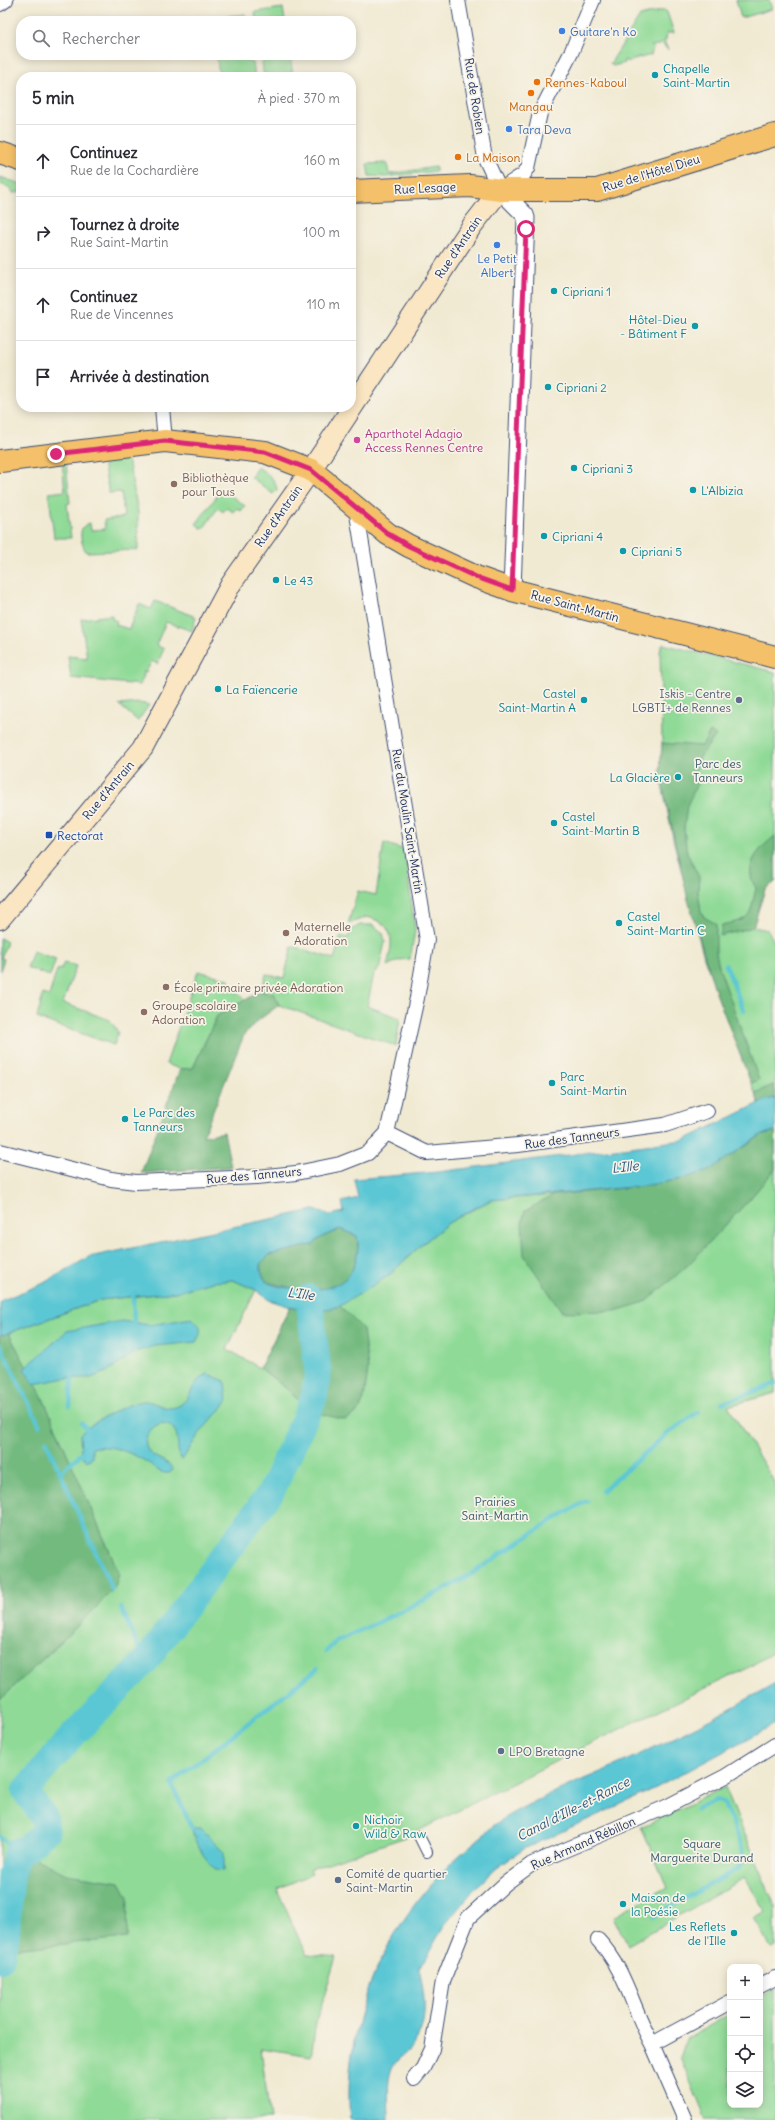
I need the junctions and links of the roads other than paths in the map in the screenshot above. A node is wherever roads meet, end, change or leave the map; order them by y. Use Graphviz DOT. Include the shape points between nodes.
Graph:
graph roads {
  1 [pos="6,0"];
  2 [pos="458,0"];
  3 [pos="593,0"];
  4 [pos="0,4"];
  5 [pos="775,135"];
  6 [pos="0,153"];
  7 [pos="16,158"];
  8 [pos="500,190"];
  9 [pos="356,191"];
  10 [pos="356,402"];
  11 [pos="162,412"];
  12 [pos="349,412"];
  13 [pos="165,441"];
  14 [pos="0,461"];
  15 [pos="311,470"];
  16 [pos="356,508"];
  17 [pos="512,590"];
  18 [pos="775,657"];
  19 [pos="0,919"];
  20 [pos="707,1111"];
  21 [pos="387,1133"];
  22 [pos="0,1151"];
  23 [pos="775,1745"];
  24 [pos="419,1836"];
  25 [pos="427,1852"];
  26 [pos="598,1940"];
  27 [pos="775,1978"];
  28 [pos="763,1984"];
  29 [pos="727,2004"];
  30 [pos="652,2044"];
  31 [pos="414,2079"];
  32 [pos="685,2120"];
  1 -- 4 [label="street"];
  2 -- 8 [label="street, Rue de Robien" via="485,158"];
  3 -- 8 [label="street, Rue d'Antrain" via="571,54 540,114 528,168 524,174"];
  5 -- 8 [label="main road, Rue de l'Hôtel Dieu" via="597,190"];
  6 -- 7 [label="main road"];
  8 -- 9 [label="main road, Rue Lesage" via="470,186"];
  8 -- 10 [label="main road, Rue d'Antrain" via="472,226"];
  8 -- 17 [label="street" via="526,218"];
  11 -- 13 [label="street"];
  12 -- 15 [label="main road, Rue d'Antrain"];
  13 -- 14 [label="main road, Rue Saint-Martin"];
  13 -- 15 [label="main road, Rue Saint-Martin" via="265,452"];
  15 -- 16 [label="main road, Rue Saint-Martin"];
  15 -- 19 [label="main road, Rue d'Antrain" via="231,584 143,748"];
  16 -- 17 [label="main road, Rue Saint-Martin" via="388,534 409,546 476,577"];
  16 -- 21 [label="street, Rue du Moulin Saint-Martin" via="427,940"];
  17 -- 18 [label="main road, Rue Saint-Martin"];
  20 -- 21 [label="street, Rue des Tanneurs" via="665,1125 518,1145 427,1153"];
  21 -- 22 [label="street, Rue des Tanneurs" via="368,1153 340,1164 257,1178 136,1182"];
  23 -- 31 [label="street, Rue Armand Rébillon" via="726,1776 666,1807 532,1864 506,1883 468,1918 443,1981 432,2049 423,2068"];
  24 -- 25 [label="street"];
  26 -- 30 [label="street" via="616,1963 640,2023"];
  27 -- 28 [label="street"];
  29 -- 30 [label="street"];
  30 -- 32 [label="street"];
}
